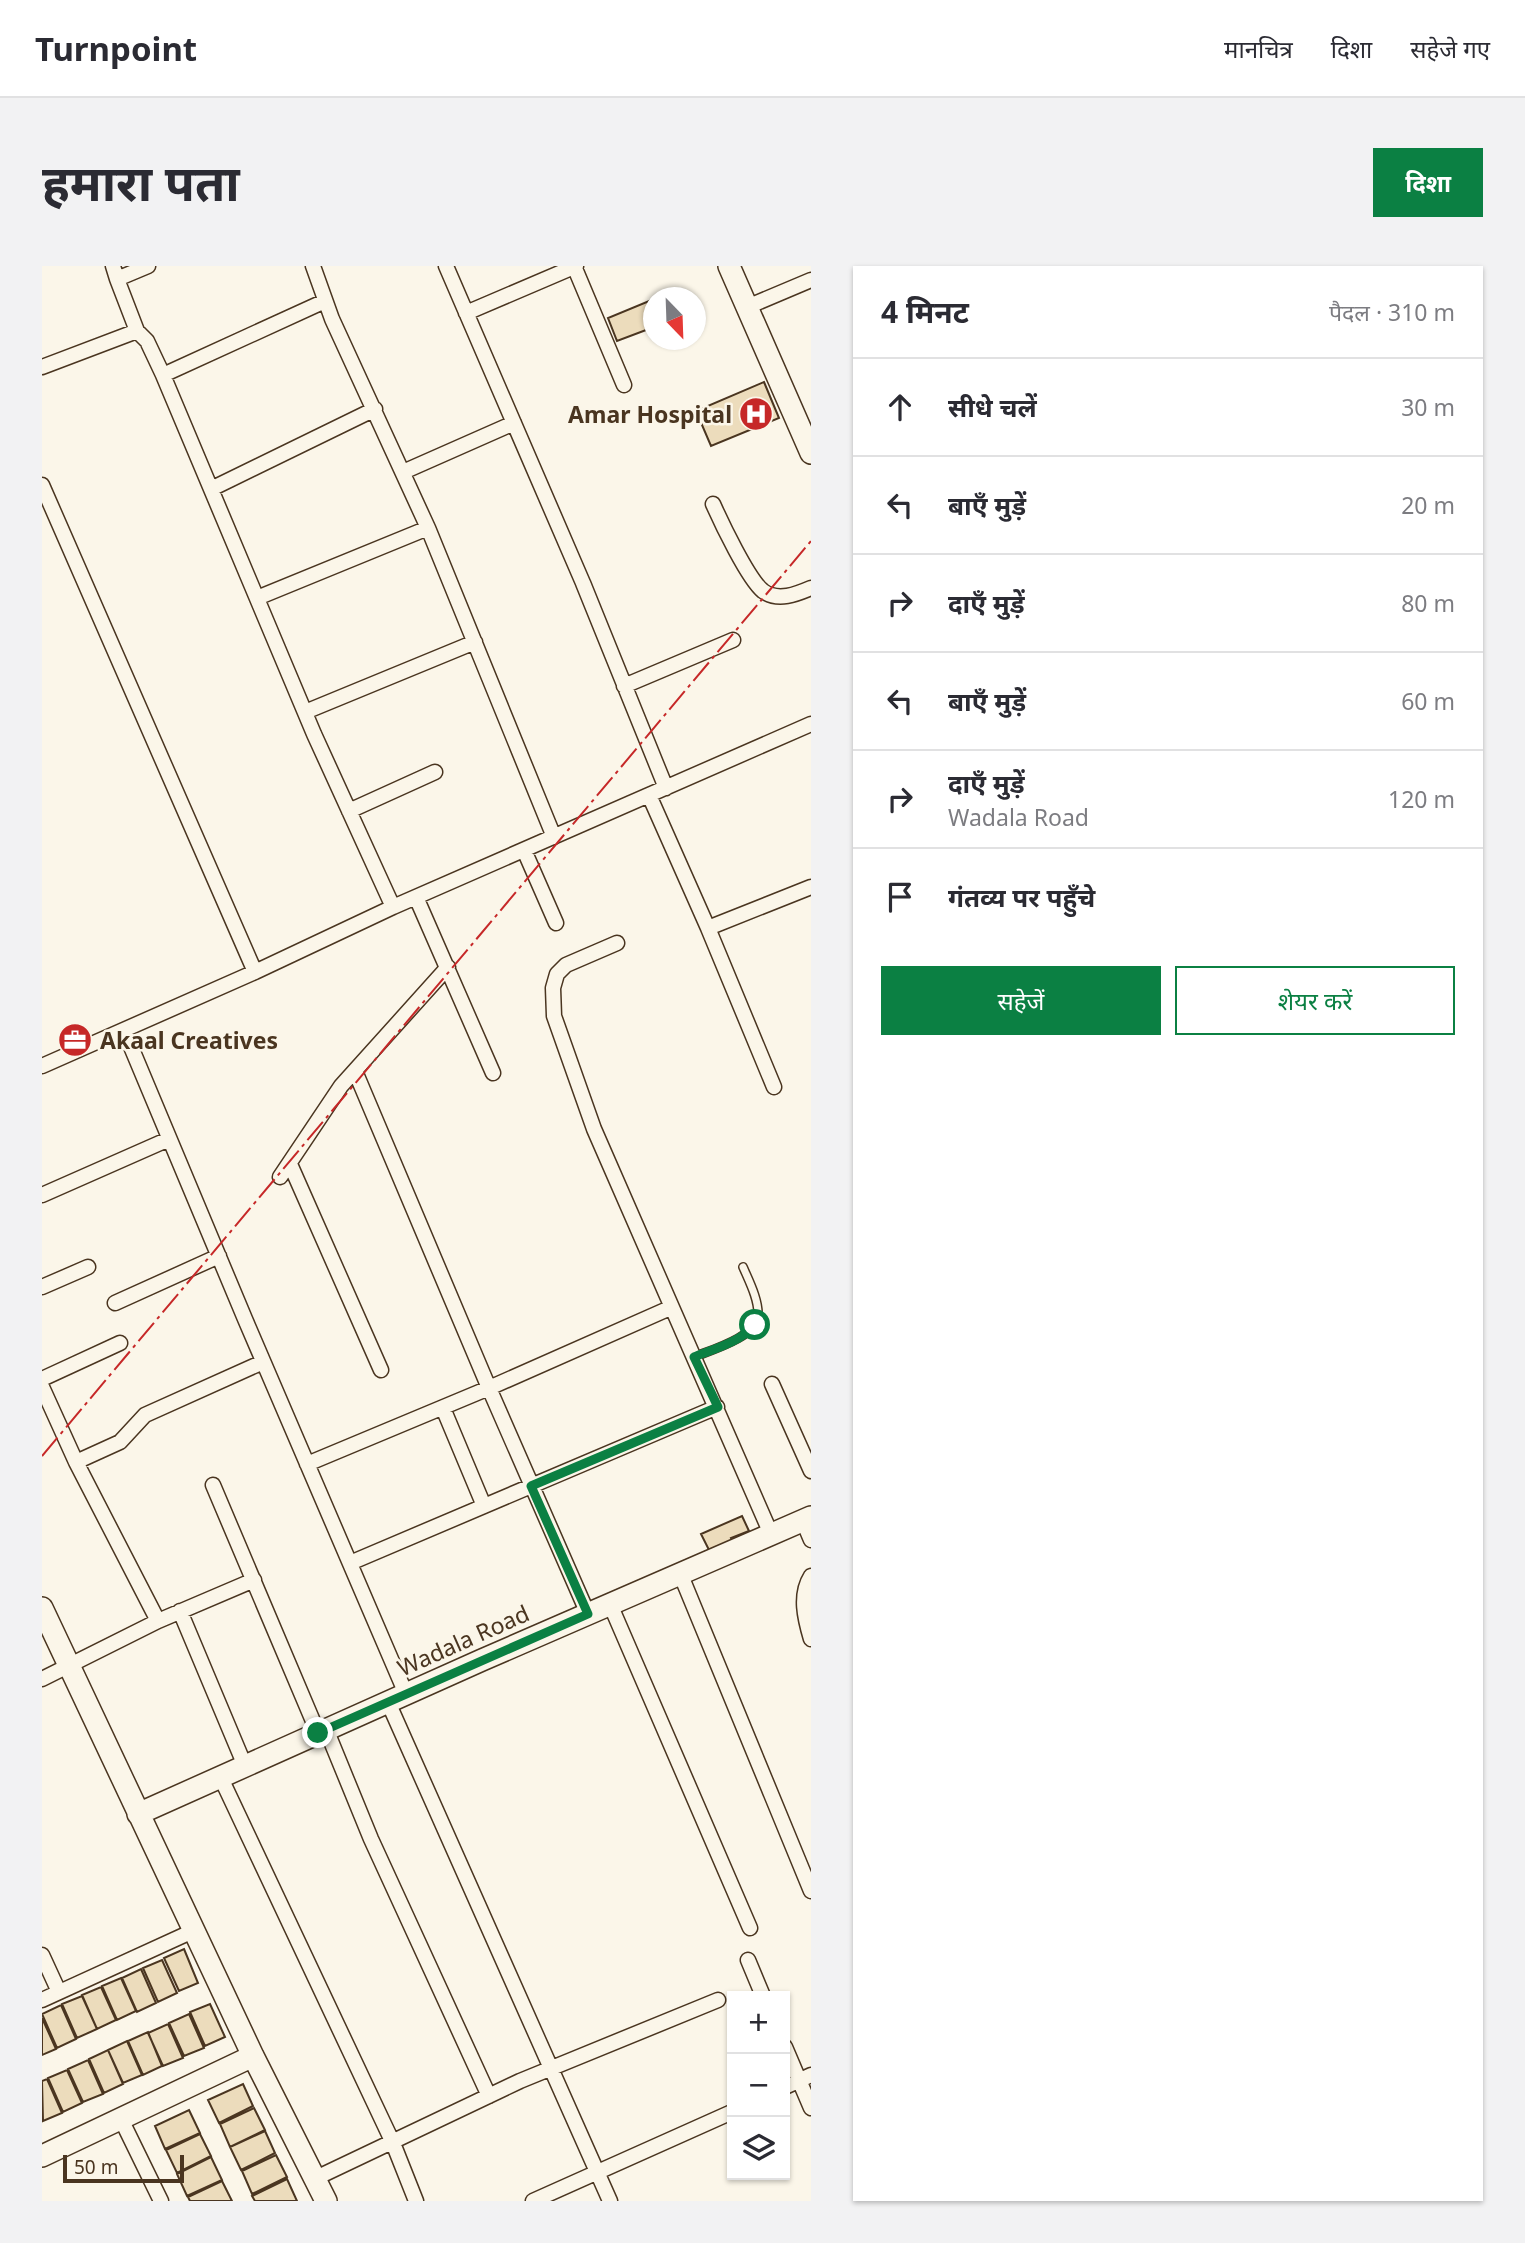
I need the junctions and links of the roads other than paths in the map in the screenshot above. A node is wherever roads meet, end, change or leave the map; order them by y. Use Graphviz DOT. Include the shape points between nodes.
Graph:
graph roads {
  1 [pos="148,266"];
  2 [pos="313,266"];
  3 [pos="446,266"];
  4 [pos="575,266"];
  5 [pos="729,266"];
  6 [pos="115,272"];
  7 [pos="811,280"];
  8 [pos="325,301"];
  9 [pos="747,307"];
  10 [pos="466,313"];
  11 [pos="137,331"];
  12 [pos="42,367"];
  13 [pos="163,375"];
  14 [pos="624,385"];
  15 [pos="375,409"];
  16 [pos="514,423"];
  17 [pos="811,453"];
  18 [pos="402,472"];
  19 [pos="42,485"];
  20 [pos="211,489"];
  21 [pos="713,504"];
  22 [pos="428,528"];
  23 [pos="811,588"];
  24 [pos="257,598"];
  25 [pos="733,640"];
  26 [pos="475,642"];
  27 [pos="624,686"];
  28 [pos="305,712"];
  29 [pos="811,724"];
  30 [pos="435,772"];
  31 [pos="666,788"];
  32 [pos="649,795"];
  33 [pos="349,811"];
  34 [pos="554,837"];
  35 [pos="524,850"];
  36 [pos="811,887"];
  37 [pos="416,897"];
  38 [pos="393,907"];
  39 [pos="556,923"];
  40 [pos="708,928"];
  41 [pos="617,943"];
  42 [pos="448,967"];
  43 [pos="255,972"];
  44 [pos="124,1030"];
  45 [pos="42,1066"];
  46 [pos="355,1070"];
  47 [pos="493,1073"];
  48 [pos="774,1087"];
  49 [pos="169,1139"];
  50 [pos="290,1164"];
  51 [pos="280,1177"];
  52 [pos="42,1195"];
  53 [pos="219,1256"];
  54 [pos="88,1267"];
  55 [pos="743,1267"];
  56 [pos="42,1287"];
  57 [pos="115,1303"];
  58 [pos="670,1308"];
  59 [pos="120,1343"];
  60 [pos="694,1357"];
  61 [pos="263,1362"];
  62 [pos="381,1370"];
  63 [pos="42,1379"];
  64 [pos="772,1384"];
  65 [pos="42,1387"];
  66 [pos="489,1388"];
  67 [pos="718,1407"];
  68 [pos="443,1408"];
  69 [pos="76,1462"];
  70 [pos="307,1464"];
  71 [pos="811,1471"];
  72 [pos="213,1485"];
  73 [pos="531,1486"];
  74 [pos="484,1506"];
  75 [pos="808,1526"];
  76 [pos="771,1534"];
  77 [pos="350,1563"];
  78 [pos="680,1573"];
  79 [pos="811,1576"];
  80 [pos="254,1580"];
  81 [pos="610,1604"];
  82 [pos="42,1608"];
  83 [pos="180,1611"];
  84 [pos="588,1614"];
  85 [pos="158,1621"];
  86 [pos="811,1639"];
  87 [pos="69,1666"];
  88 [pos="42,1679"];
  89 [pos="397,1698"];
  90 [pos="322,1731"];
  91 [pos="245,1766"];
  92 [pos="220,1776"];
  93 [pos="138,1814"];
  94 [pos="811,1891"];
  95 [pos="750,1928"];
  96 [pos="193,1931"];
  97 [pos="42,1955"];
  98 [pos="748,1960"];
  99 [pos="761,1991"];
  100 [pos="59,1992"];
  101 [pos="42,2000"];
  102 [pos="718,2000"];
  103 [pos="790,2054"];
  104 [pos="253,2056"];
  105 [pos="551,2069"];
  106 [pos="805,2078"];
  107 [pos="489,2096"];
  108 [pos="811,2108"];
  109 [pos="727,2114"];
  110 [pos="121,2119"];
  111 [pos="393,2143"];
  112 [pos="42,2156"];
  113 [pos="598,2174"];
  114 [pos="316,2178"];
  115 [pos="161,2201"];
  116 [pos="326,2201"];
  117 [pos="416,2201"];
  118 [pos="533,2201"];
  119 [pos="610,2201"];
  1 -- 6 [label="street"];
  2 -- 8 [label="street"];
  3 -- 10 [label="street"];
  4 -- 10 [label="street"];
  4 -- 14 [label="street"];
  5 -- 9 [label="street"];
  6 -- 11 [label="street"];
  7 -- 9 [label="street"];
  8 -- 13 [label="street"];
  8 -- 15 [label="street"];
  9 -- 17 [label="street"];
  10 -- 16 [label="street"];
  11 -- 12 [label="street"];
  11 -- 13 [label="street" via="147,341"];
  13 -- 20 [label="street"];
  15 -- 18 [label="street"];
  15 -- 20 [label="street"];
  16 -- 18 [label="street"];
  16 -- 27 [label="street"];
  18 -- 22 [label="street"];
  19 -- 43 [label="street"];
  20 -- 24 [label="street"];
  21 -- 23 [label="street" via="763,591 791,596"];
  22 -- 24 [label="street"];
  22 -- 26 [label="street"];
  24 -- 28 [label="street"];
  25 -- 27 [label="street"];
  26 -- 28 [label="street"];
  26 -- 34 [label="street"];
  27 -- 31 [label="street"];
  28 -- 33 [label="street"];
  29 -- 31 [label="street"];
  30 -- 33 [label="street"];
  31 -- 32 [label="street"];
  32 -- 34 [label="street"];
  32 -- 40 [label="street"];
  33 -- 38 [label="street"];
  34 -- 35 [label="street"];
  35 -- 37 [label="street"];
  35 -- 39 [label="street"];
  36 -- 40 [label="street"];
  37 -- 38 [label="street"];
  37 -- 42 [label="street"];
  38 -- 43 [label="street"];
  40 -- 48 [label="street"];
  41 -- 58 [label="street" via="566,965 557,974 552,1003 594,1129"];
  42 -- 46 [label="street"];
  42 -- 47 [label="street"];
  43 -- 44 [label="street"];
  44 -- 45 [label="street"];
  44 -- 49 [label="street"];
  46 -- 50 [label="street"];
  46 -- 66 [label="street"];
  49 -- 52 [label="street"];
  49 -- 53 [label="street"];
  50 -- 51 [label="street"];
  50 -- 62 [label="street"];
  53 -- 57 [label="street"];
  53 -- 61 [label="street"];
  54 -- 56 [label="street"];
  55 -- 60 [label="lane" via="758,1310 755,1325"];
  58 -- 60 [label="street"];
  58 -- 66 [label="street"];
  59 -- 63 [label="street"];
  60 -- 67 [label="street"];
  61 -- 69 [label="street" via="145,1415 120,1442"];
  61 -- 70 [label="street"];
  64 -- 71 [label="street"];
  65 -- 69 [label="street"];
  66 -- 68 [label="street"];
  66 -- 73 [label="street"];
  67 -- 73 [label="street"];
  67 -- 76 [label="street"];
  68 -- 70 [label="street"];
  68 -- 74 [label="street"];
  69 -- 85 [label="street"];
  70 -- 77 [label="street"];
  72 -- 80 [label="street"];
  73 -- 74 [label="street"];
  73 -- 84 [label="street"];
  74 -- 77 [label="street"];
  75 -- 76 [label="street, Wadala Road"];
  76 -- 78 [label="street, Wadala Road"];
  77 -- 89 [label="street"];
  78 -- 81 [label="street, Wadala Road"];
  78 -- 94 [label="street"];
  79 -- 86 [label="street" via="804,1602"];
  80 -- 83 [label="street"];
  80 -- 90 [label="street"];
  81 -- 84 [label="street, Wadala Road"];
  81 -- 95 [label="street"];
  82 -- 87 [label="street"];
  83 -- 85 [label="street"];
  83 -- 91 [label="street"];
  84 -- 89 [label="street, Wadala Road"];
  85 -- 87 [label="street"];
  87 -- 88 [label="street"];
  87 -- 93 [label="street"];
  89 -- 90 [label="street, Wadala Road"];
  89 -- 105 [label="street"];
  90 -- 91 [label="street, Wadala Road"];
  90 -- 107 [label="street"];
  91 -- 92 [label="street, Wadala Road"];
  92 -- 93 [label="street, Wadala Road"];
  92 -- 111 [label="street"];
  93 -- 96 [label="street"];
  96 -- 100 [label="street"];
  96 -- 104 [label="street"];
  97 -- 100 [label="street"];
  98 -- 99 [label="street"];
  100 -- 101 [label="street"];
  102 -- 105 [label="street"];
  103 -- 106 [label="street"];
  104 -- 110 [label="street"];
  104 -- 114 [label="street"];
  105 -- 107 [label="street"];
  105 -- 113 [label="street"];
  106 -- 108 [label="street"];
  107 -- 111 [label="street"];
  109 -- 113 [label="street"];
  110 -- 112 [label="street"];
  110 -- 115 [label="street"];
  111 -- 114 [label="street"];
  111 -- 117 [label="street"];
  113 -- 118 [label="street"];
  113 -- 119 [label="street"];
  114 -- 116 [label="street"];
}
